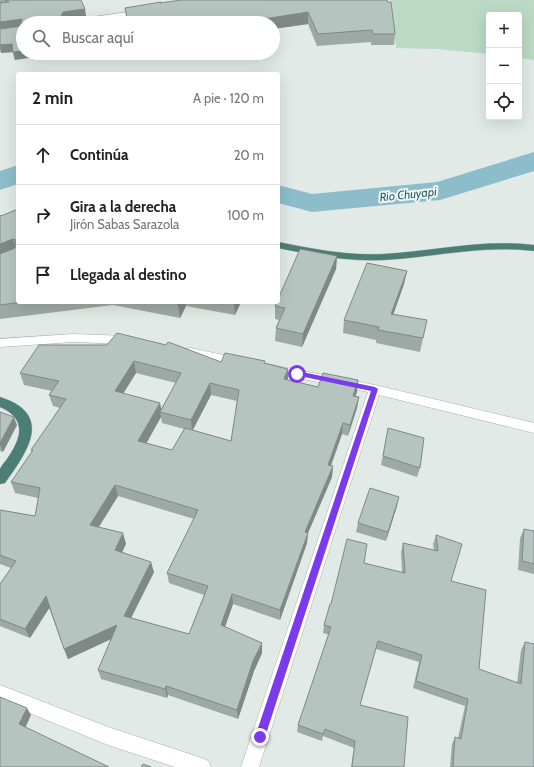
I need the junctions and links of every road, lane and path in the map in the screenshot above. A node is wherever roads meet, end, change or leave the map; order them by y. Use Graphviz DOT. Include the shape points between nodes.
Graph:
graph roads {
  1 [pos="152,10"];
  2 [pos="113,16"];
  3 [pos="280,246"];
  4 [pos="534,248"];
  5 [pos="0,343"];
  6 [pos="140,343"];
  7 [pos="179,350"];
  8 [pos="375,389"];
  9 [pos="0,402"];
  10 [pos="534,428"];
  11 [pos="0,479"];
  12 [pos="0,693"];
  13 [pos="202,767"];
  14 [pos="250,767"];
  1 -- 2 [label="street"];
  3 -- 4 [label="highway" via="333,256 359,257 385,257 483,246"];
  5 -- 6 [label="street" via="73,338"];
  7 -- 8 [label="street"];
  8 -- 10 [label="street"];
  8 -- 14 [label="street"];
  9 -- 11 [label="highway" via="24,418 26,436 18,456"];
  12 -- 13 [label="street" via="108,736"];
}
